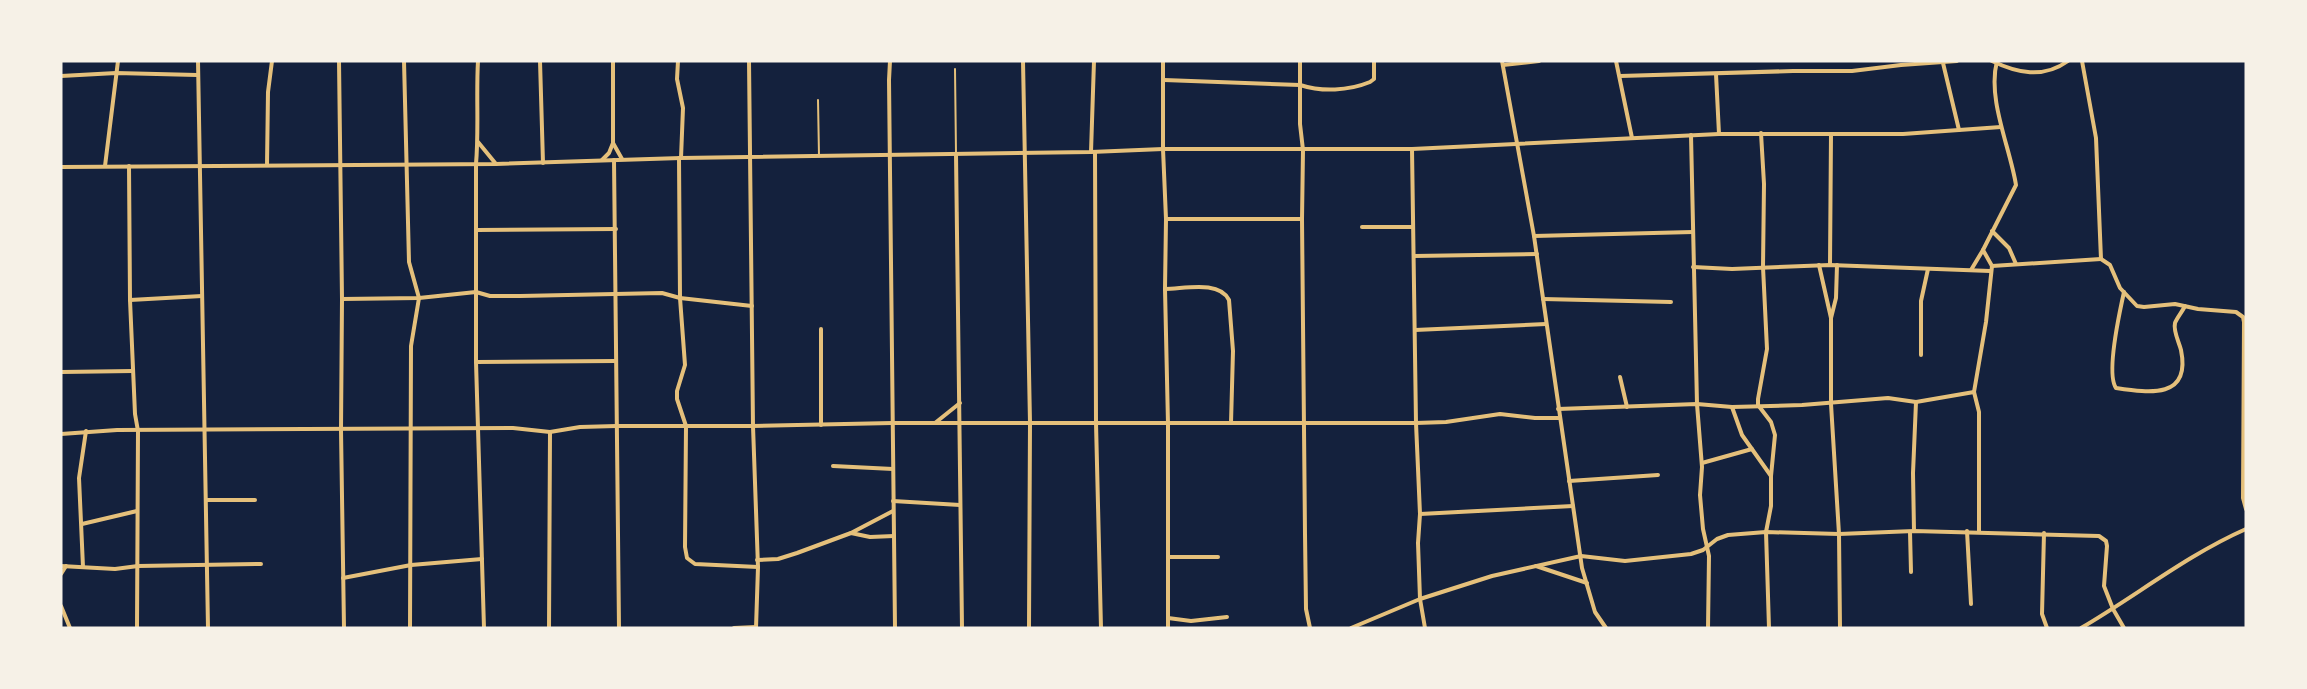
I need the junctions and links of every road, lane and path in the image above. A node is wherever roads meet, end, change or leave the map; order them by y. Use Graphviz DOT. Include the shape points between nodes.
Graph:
graph roads {
  1 [pos="118,61"];
  2 [pos="198,61"];
  3 [pos="272,61"];
  4 [pos="338,61"];
  5 [pos="404,61"];
  6 [pos="478,61"];
  7 [pos="540,61"];
  8 [pos="612,61"];
  9 [pos="678,61"];
  10 [pos="749,61"];
  11 [pos="890,61"];
  12 [pos="1023,61"];
  13 [pos="1094,61"];
  14 [pos="1163,61"];
  15 [pos="1300,61"];
  16 [pos="1374,61"];
  17 [pos="1539,61"];
  18 [pos="1616,61"];
  19 [pos="1957,61"];
  20 [pos="2068,61"];
  21 [pos="2082,61"];
  22 [pos="1996,62"];
  23 [pos="1503,63"];
  24 [pos="1901,63"];
  25 [pos="1943,63"];
  26 [pos="954,69"];
  27 [pos="116,73"];
  28 [pos="197,74"];
  29 [pos="1716,74"];
  30 [pos="61,76"];
  31 [pos="1620,76"];
  32 [pos="1164,80"];
  33 [pos="1300,85"];
  34 [pos="818,100"];
  35 [pos="2001,127"];
  36 [pos="1959,130"];
  37 [pos="1761,133"];
  38 [pos="1719,134"];
  39 [pos="1831,134"];
  40 [pos="1691,135"];
  41 [pos="1632,138"];
  42 [pos="478,142"];
  43 [pos="613,143"];
  44 [pos="1517,143"];
  45 [pos="1163,149"];
  46 [pos="1412,149"];
  47 [pos="1303,150"];
  48 [pos="1093,152"];
  49 [pos="1025,153"];
  50 [pos="956,154"];
  51 [pos="891,155"];
  52 [pos="819,156"];
  53 [pos="749,157"];
  54 [pos="680,158"];
  55 [pos="622,159"];
  56 [pos="602,160"];
  57 [pos="614,160"];
  58 [pos="543,163"];
  59 [pos="408,164"];
  60 [pos="476,164"];
  61 [pos="496,164"];
  62 [pos="267,165"];
  63 [pos="340,165"];
  64 [pos="105,166"];
  65 [pos="128,166"];
  66 [pos="201,166"];
  67 [pos="61,167"];
  68 [pos="1166,219"];
  69 [pos="1302,219"];
  70 [pos="1362,227"];
  71 [pos="1413,227"];
  72 [pos="616,229"];
  73 [pos="477,230"];
  74 [pos="1992,231"];
  75 [pos="1693,232"];
  76 [pos="1534,236"];
  77 [pos="1983,250"];
  78 [pos="1537,254"];
  79 [pos="1414,256"];
  80 [pos="2100,259"];
  81 [pos="2016,264"];
  82 [pos="1819,265"];
  83 [pos="1830,265"];
  84 [pos="1837,265"];
  85 [pos="1693,267"];
  86 [pos="1763,267"];
  87 [pos="1991,268"];
  88 [pos="1928,269"];
  89 [pos="1971,270"];
  90 [pos="1165,289"];
  91 [pos="476,292"];
  92 [pos="2124,292"];
  93 [pos="615,294"];
  94 [pos="202,296"];
  95 [pos="419,298"];
  96 [pos="680,298"];
  97 [pos="342,299"];
  98 [pos="1543,299"];
  99 [pos="130,300"];
  100 [pos="1671,302"];
  101 [pos="752,306"];
  102 [pos="2185,306"];
  103 [pos="1830,318"];
  104 [pos="1546,324"];
  105 [pos="821,329"];
  106 [pos="1415,330"];
  107 [pos="1921,355"];
  108 [pos="616,361"];
  109 [pos="476,362"];
  110 [pos="133,371"];
  111 [pos="61,372"];
  112 [pos="1620,377"];
  113 [pos="1974,392"];
  114 [pos="1916,402"];
  115 [pos="960,404"];
  116 [pos="1697,404"];
  117 [pos="1831,404"];
  118 [pos="1758,405"];
  119 [pos="1627,407"];
  120 [pos="1732,407"];
  121 [pos="1558,409"];
  122 [pos="1559,418"];
  123 [pos="1304,421"];
  124 [pos="892,423"];
  125 [pos="935,423"];
  126 [pos="960,423"];
  127 [pos="1030,423"];
  128 [pos="1096,423"];
  129 [pos="1230,423"];
  130 [pos="1416,423"];
  131 [pos="821,424"];
  132 [pos="1168,424"];
  133 [pos="616,426"];
  134 [pos="686,426"];
  135 [pos="753,426"];
  136 [pos="410,429"];
  137 [pos="204,430"];
  138 [pos="341,430"];
  139 [pos="478,430"];
  140 [pos="86,431"];
  141 [pos="138,431"];
  142 [pos="550,432"];
  143 [pos="61,434"];
  144 [pos="1752,449"];
  145 [pos="1702,464"];
  146 [pos="833,466"];
  147 [pos="893,469"];
  148 [pos="1658,475"];
  149 [pos="1771,476"];
  150 [pos="1569,480"];
  151 [pos="207,500"];
  152 [pos="255,500"];
  153 [pos="893,501"];
  154 [pos="960,505"];
  155 [pos="1573,506"];
  156 [pos="2246,509"];
  157 [pos="137,511"];
  158 [pos="893,511"];
  159 [pos="1420,514"];
  160 [pos="82,524"];
  161 [pos="2246,529"];
  162 [pos="1912,531"];
  163 [pos="1967,531"];
  164 [pos="1979,531"];
  165 [pos="1766,532"];
  166 [pos="851,533"];
  167 [pos="2044,533"];
  168 [pos="1839,534"];
  169 [pos="894,536"];
  170 [pos="1706,547"];
  171 [pos="1580,556"];
  172 [pos="1168,557"];
  173 [pos="1218,557"];
  174 [pos="482,559"];
  175 [pos="757,560"];
  176 [pos="261,564"];
  177 [pos="411,565"];
  178 [pos="64,566"];
  179 [pos="138,566"];
  180 [pos="207,566"];
  181 [pos="1536,566"];
  182 [pos="83,567"];
  183 [pos="758,567"];
  184 [pos="1911,572"];
  185 [pos="61,574"];
  186 [pos="342,578"];
  187 [pos="1587,583"];
  188 [pos="1420,599"];
  189 [pos="1971,604"];
  190 [pos="61,606"];
  191 [pos="2113,609"];
  192 [pos="1227,617"];
  193 [pos="1168,618"];
  194 [pos="756,627"];
  195 [pos="70,628"];
  196 [pos="137,628"];
  197 [pos="208,628"];
  198 [pos="344,628"];
  199 [pos="410,628"];
  200 [pos="484,628"];
  201 [pos="549,628"];
  202 [pos="619,628"];
  203 [pos="734,628"];
  204 [pos="895,628"];
  205 [pos="962,628"];
  206 [pos="1029,628"];
  207 [pos="1101,628"];
  208 [pos="1168,628"];
  209 [pos="1310,628"];
  210 [pos="1351,628"];
  211 [pos="1425,628"];
  212 [pos="1606,628"];
  213 [pos="1708,628"];
  214 [pos="1769,628"];
  215 [pos="1840,628"];
  216 [pos="2047,628"];
  217 [pos="2081,628"];
  218 [pos="2124,628"];
  1 -- 27 [label="street"];
  2 -- 28 [label="street"];
  3 -- 62 [label="street" via="268,92"];
  4 -- 63 [label="street"];
  5 -- 59 [label="street"];
  6 -- 42 [label="street"];
  7 -- 58 [label="street"];
  8 -- 43 [label="street"];
  9 -- 54 [label="street" via="677,79 683,108"];
  10 -- 53 [label="street"];
  11 -- 51 [label="street"];
  12 -- 49 [label="street"];
  13 -- 48 [label="street"];
  14 -- 32 [label="street"];
  15 -- 33 [label="street"];
  16 -- 33 [label="street" via="1374,79 1363,85 1325,90"];
  17 -- 23 [label="street"];
  18 -- 31 [label="street"];
  19 -- 25 [label="street"];
  20 -- 22 [label="street" via="2059,68 2028,74"];
  21 -- 80 [label="street" via="2096,138"];
  22 -- 35 [label="street" via="1995,86"];
  23 -- 44 [label="street"];
  24 -- 25 [label="street"];
  24 -- 29 [label="street" via="1852,71"];
  25 -- 36 [label="street"];
  26 -- 50 [label="lane"];
  27 -- 28 [label="street"];
  27 -- 30 [label="street"];
  27 -- 64 [label="street"];
  28 -- 66 [label="street"];
  29 -- 31 [label="street"];
  29 -- 38 [label="street"];
  31 -- 41 [label="street"];
  32 -- 33 [label="street"];
  32 -- 45 [label="street"];
  33 -- 47 [label="street"];
  34 -- 52 [label="lane"];
  35 -- 36 [label="street"];
  35 -- 74 [label="street" via="2016,186"];
  36 -- 39 [label="street"];
  37 -- 38 [label="street"];
  37 -- 39 [label="street"];
  37 -- 86 [label="street"];
  38 -- 40 [label="street"];
  39 -- 83 [label="street"];
  40 -- 41 [label="street"];
  40 -- 75 [label="street"];
  41 -- 44 [label="street"];
  42 -- 60 [label="street"];
  42 -- 61 [label="street"];
  43 -- 55 [label="street"];
  43 -- 56 [label="street"];
  44 -- 46 [label="street"];
  44 -- 76 [label="street"];
  45 -- 47 [label="street"];
  45 -- 48 [label="street"];
  45 -- 68 [label="street"];
  46 -- 47 [label="street"];
  46 -- 71 [label="street"];
  47 -- 69 [label="street"];
  48 -- 49 [label="street"];
  48 -- 128 [label="street"];
  49 -- 50 [label="street"];
  49 -- 127 [label="street"];
  50 -- 51 [label="street"];
  50 -- 115 [label="street"];
  51 -- 52 [label="street"];
  51 -- 124 [label="street"];
  52 -- 53 [label="street"];
  53 -- 54 [label="street"];
  53 -- 101 [label="street"];
  54 -- 55 [label="street"];
  54 -- 96 [label="street"];
  55 -- 57 [label="street"];
  56 -- 57 [label="street"];
  56 -- 58 [label="street"];
  57 -- 72 [label="street"];
  58 -- 61 [label="street"];
  59 -- 60 [label="street"];
  59 -- 63 [label="street"];
  59 -- 95 [label="street" via="410,262"];
  60 -- 61 [label="street"];
  60 -- 73 [label="street"];
  62 -- 63 [label="street"];
  62 -- 66 [label="street"];
  63 -- 97 [label="street"];
  64 -- 65 [label="street"];
  64 -- 67 [label="street"];
  65 -- 66 [label="street"];
  65 -- 99 [label="street"];
  66 -- 94 [label="street"];
  68 -- 69 [label="street"];
  68 -- 90 [label="street"];
  69 -- 123 [label="street"];
  70 -- 71 [label="street"];
  71 -- 79 [label="street"];
  72 -- 73 [label="street"];
  72 -- 93 [label="street"];
  73 -- 91 [label="street"];
  74 -- 77 [label="street"];
  74 -- 81 [label="street" via="2008,248"];
  75 -- 76 [label="street"];
  75 -- 85 [label="street"];
  76 -- 78 [label="street"];
  77 -- 87 [label="street"];
  77 -- 89 [label="street"];
  78 -- 79 [label="street"];
  78 -- 98 [label="street"];
  79 -- 106 [label="street"];
  80 -- 81 [label="street"];
  80 -- 92 [label="street" via="2114,270"];
  81 -- 87 [label="street"];
  82 -- 83 [label="street"];
  82 -- 86 [label="street"];
  82 -- 103 [label="street"];
  83 -- 84 [label="street"];
  84 -- 88 [label="street"];
  84 -- 103 [label="street" via="1836,298"];
  85 -- 86 [label="street"];
  85 -- 116 [label="street"];
  86 -- 118 [label="street" via="1767,349"];
  87 -- 89 [label="street"];
  87 -- 113 [label="street"];
  88 -- 89 [label="street"];
  88 -- 107 [label="street" via="1921,301"];
  90 -- 129 [label="street" via="1215,288 1227,295 1233,351"];
  90 -- 132 [label="street"];
  91 -- 93 [label="street" via="490,296"];
  91 -- 95 [label="street"];
  91 -- 109 [label="street"];
  92 -- 102 [label="street" via="2141,307"];
  92 -- 102 [label="street" via="2113,356 2112,378 2116,388 2150,393 2173,386 2182,375 2175,323"];
  93 -- 96 [label="street" via="662,294"];
  93 -- 108 [label="street"];
  94 -- 99 [label="street"];
  94 -- 137 [label="street"];
  95 -- 97 [label="street"];
  95 -- 136 [label="street" via="411,346"];
  96 -- 101 [label="street"];
  96 -- 134 [label="street" via="684,365 677,399"];
  97 -- 138 [label="street"];
  98 -- 100 [label="street"];
  98 -- 104 [label="street"];
  99 -- 110 [label="street"];
  101 -- 135 [label="street"];
  102 -- 156 [label="street" via="2236,312 2244,319 2243,490"];
  103 -- 117 [label="street"];
  104 -- 106 [label="street"];
  104 -- 121 [label="street"];
  105 -- 131 [label="street"];
  106 -- 130 [label="street"];
  108 -- 109 [label="street"];
  108 -- 133 [label="street"];
  109 -- 139 [label="street"];
  110 -- 111 [label="street"];
  110 -- 141 [label="street"];
  112 -- 119 [label="street"];
  113 -- 114 [label="street"];
  113 -- 164 [label="street" via="1979,412"];
  114 -- 117 [label="street" via="1888,398"];
  114 -- 162 [label="street"];
  115 -- 125 [label="street"];
  115 -- 126 [label="street"];
  116 -- 119 [label="street"];
  116 -- 120 [label="street"];
  116 -- 145 [label="street"];
  117 -- 118 [label="street"];
  117 -- 168 [label="street"];
  118 -- 120 [label="street"];
  118 -- 149 [label="street" via="1771,422 1775,435"];
  119 -- 121 [label="street"];
  120 -- 144 [label="street" via="1742,435"];
  121 -- 122 [label="street"];
  122 -- 130 [label="street" via="1500,414"];
  122 -- 150 [label="street"];
  123 -- 129 [label="street"];
  123 -- 130 [label="street"];
  123 -- 209 [label="street" via="1306,609"];
  124 -- 125 [label="street"];
  124 -- 131 [label="street"];
  124 -- 147 [label="street"];
  125 -- 126 [label="street"];
  126 -- 127 [label="street"];
  126 -- 154 [label="street"];
  127 -- 128 [label="street"];
  127 -- 206 [label="street"];
  128 -- 132 [label="street"];
  128 -- 207 [label="street"];
  129 -- 132 [label="street"];
  130 -- 159 [label="street"];
  131 -- 135 [label="street"];
  132 -- 172 [label="street"];
  133 -- 134 [label="street"];
  133 -- 142 [label="street"];
  133 -- 202 [label="street"];
  134 -- 135 [label="street"];
  134 -- 183 [label="street" via="687,558 695,564"];
  135 -- 175 [label="street"];
  136 -- 138 [label="street"];
  136 -- 139 [label="street"];
  136 -- 177 [label="street"];
  137 -- 138 [label="street"];
  137 -- 141 [label="street"];
  137 -- 151 [label="street"];
  138 -- 186 [label="street"];
  139 -- 142 [label="street" via="523,428"];
  139 -- 174 [label="street"];
  140 -- 141 [label="street"];
  140 -- 143 [label="street"];
  140 -- 160 [label="street" via="79,478"];
  141 -- 157 [label="street"];
  142 -- 201 [label="street"];
  144 -- 145 [label="street"];
  144 -- 149 [label="street"];
  145 -- 170 [label="street" via="1700,495"];
  146 -- 147 [label="street"];
  147 -- 153 [label="street"];
  148 -- 150 [label="street"];
  149 -- 165 [label="street" via="1771,506"];
  150 -- 155 [label="street"];
  151 -- 152 [label="street"];
  151 -- 180 [label="street"];
  153 -- 154 [label="street"];
  153 -- 158 [label="street"];
  154 -- 205 [label="street"];
  155 -- 159 [label="street"];
  155 -- 171 [label="street"];
  157 -- 160 [label="street"];
  157 -- 179 [label="street"];
  158 -- 166 [label="street"];
  158 -- 169 [label="street"];
  159 -- 188 [label="street"];
  160 -- 182 [label="street"];
  161 -- 191 [label="street" via="2139,590"];
  162 -- 163 [label="street"];
  162 -- 168 [label="street"];
  162 -- 184 [label="street"];
  163 -- 164 [label="street"];
  163 -- 189 [label="street"];
  164 -- 167 [label="street"];
  165 -- 168 [label="street"];
  165 -- 170 [label="street" via="1728,535"];
  165 -- 214 [label="street"];
  166 -- 169 [label="street" via="870,537"];
  166 -- 175 [label="street" via="778,559"];
  167 -- 191 [label="street" via="2094,535 2106,541 2104,586"];
  167 -- 216 [label="street" via="2042,614"];
  168 -- 215 [label="street"];
  169 -- 204 [label="street"];
  170 -- 171 [label="street" via="1691,554 1624,561"];
  170 -- 213 [label="street" via="1709,556"];
  171 -- 181 [label="street"];
  171 -- 187 [label="street"];
  172 -- 173 [label="street"];
  172 -- 193 [label="street"];
  174 -- 177 [label="street"];
  174 -- 200 [label="street"];
  175 -- 183 [label="street"];
  176 -- 180 [label="street"];
  177 -- 186 [label="street"];
  177 -- 199 [label="street"];
  178 -- 182 [label="street"];
  178 -- 185 [label="street"];
  179 -- 180 [label="street"];
  179 -- 182 [label="street" via="115,569"];
  179 -- 196 [label="street"];
  180 -- 197 [label="street"];
  181 -- 187 [label="street"];
  181 -- 188 [label="street"];
  183 -- 194 [label="street"];
  186 -- 198 [label="street"];
  187 -- 212 [label="street" via="1595,612"];
  188 -- 210 [label="street"];
  188 -- 211 [label="street"];
  190 -- 195 [label="street"];
  191 -- 217 [label="street"];
  191 -- 218 [label="street"];
  192 -- 193 [label="street" via="1191,621"];
  193 -- 208 [label="street"];
  194 -- 203 [label="street"];
}
